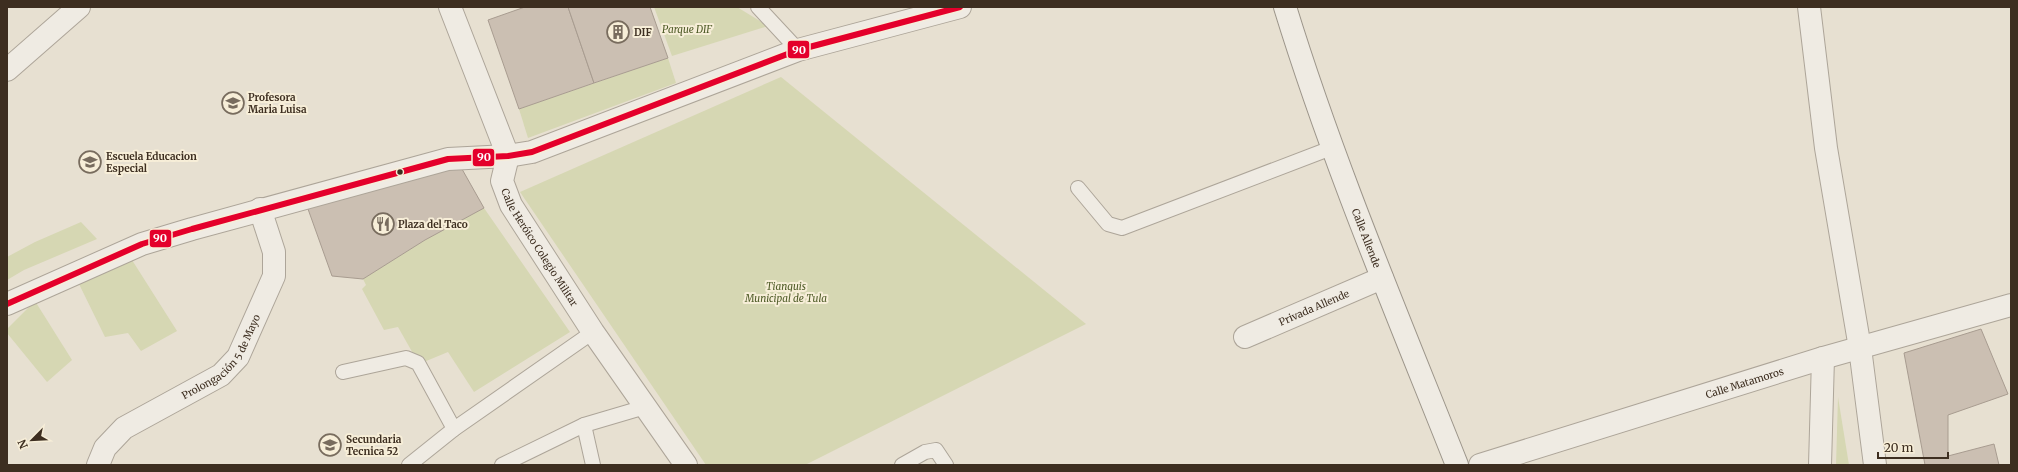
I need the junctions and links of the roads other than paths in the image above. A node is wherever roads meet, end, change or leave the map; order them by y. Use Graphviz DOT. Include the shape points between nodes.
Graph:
graph roads {
  1 [pos="79,7"];
  2 [pos="450,7"];
  3 [pos="758,7"];
  4 [pos="960,7"];
  5 [pos="1285,7"];
  6 [pos="1809,7"];
  7 [pos="798,50"];
  8 [pos="7,70"];
  9 [pos="1334,147"];
  10 [pos="508,156"];
  11 [pos="1078,188"];
  12 [pos="260,209"];
  13 [pos="1382,278"];
  14 [pos="7,304"];
  15 [pos="2011,304"];
  16 [pos="593,332"];
  17 [pos="1245,337"];
  18 [pos="1860,348"];
  19 [pos="1823,358"];
  20 [pos="343,372"];
  21 [pos="645,407"];
  22 [pos="584,425"];
  23 [pos="454,429"];
  24 [pos="98,465"];
  25 [pos="409,465"];
  26 [pos="502,465"];
  27 [pos="593,465"];
  28 [pos="686,465"];
  29 [pos="902,465"];
  30 [pos="946,465"];
  31 [pos="1457,465"];
  32 [pos="1480,465"];
  33 [pos="1820,465"];
  34 [pos="1875,465"];
  1 -- 8 [label="street"];
  2 -- 10 [label="street"];
  3 -- 7 [label="lane"];
  4 -- 7 [label="street"];
  5 -- 9 [label="street, Calle Allende"];
  6 -- 18 [label="street" via="1826,148"];
  7 -- 10 [label="street" via="532,152"];
  9 -- 11 [label="lane" via="1122,228 1108,224"];
  9 -- 13 [label="street, Calle Allende"];
  10 -- 12 [label="street" via="448,158"];
  10 -- 16 [label="street, Calle Heróico Colegio Militar" via="502,181 511,205"];
  12 -- 14 [label="street" via="142,244"];
  12 -- 24 [label="street, Prolongación 5 de Mayo" via="274,252 274,276 238,357 222,375 124,428 105,448"];
  13 -- 17 [label="street, Privada Allende"];
  13 -- 31 [label="street, Calle Allende"];
  15 -- 18 [label="street, Calle Matamoros"];
  16 -- 21 [label="street, Calle Heróico Colegio Militar"];
  16 -- 23 [label="lane"];
  18 -- 19 [label="street, Calle Matamoros"];
  18 -- 34 [label="street"];
  19 -- 32 [label="street, Calle Matamoros"];
  19 -- 33 [label="street"];
  20 -- 23 [label="lane" via="406,358 418,363"];
  21 -- 22 [label="lane"];
  21 -- 28 [label="street, Calle Heróico Colegio Militar"];
  22 -- 26 [label="lane"];
  22 -- 27 [label="lane"];
  23 -- 25 [label="lane"];
  29 -- 30 [label="lane" via="925,452 936,450"];
}
